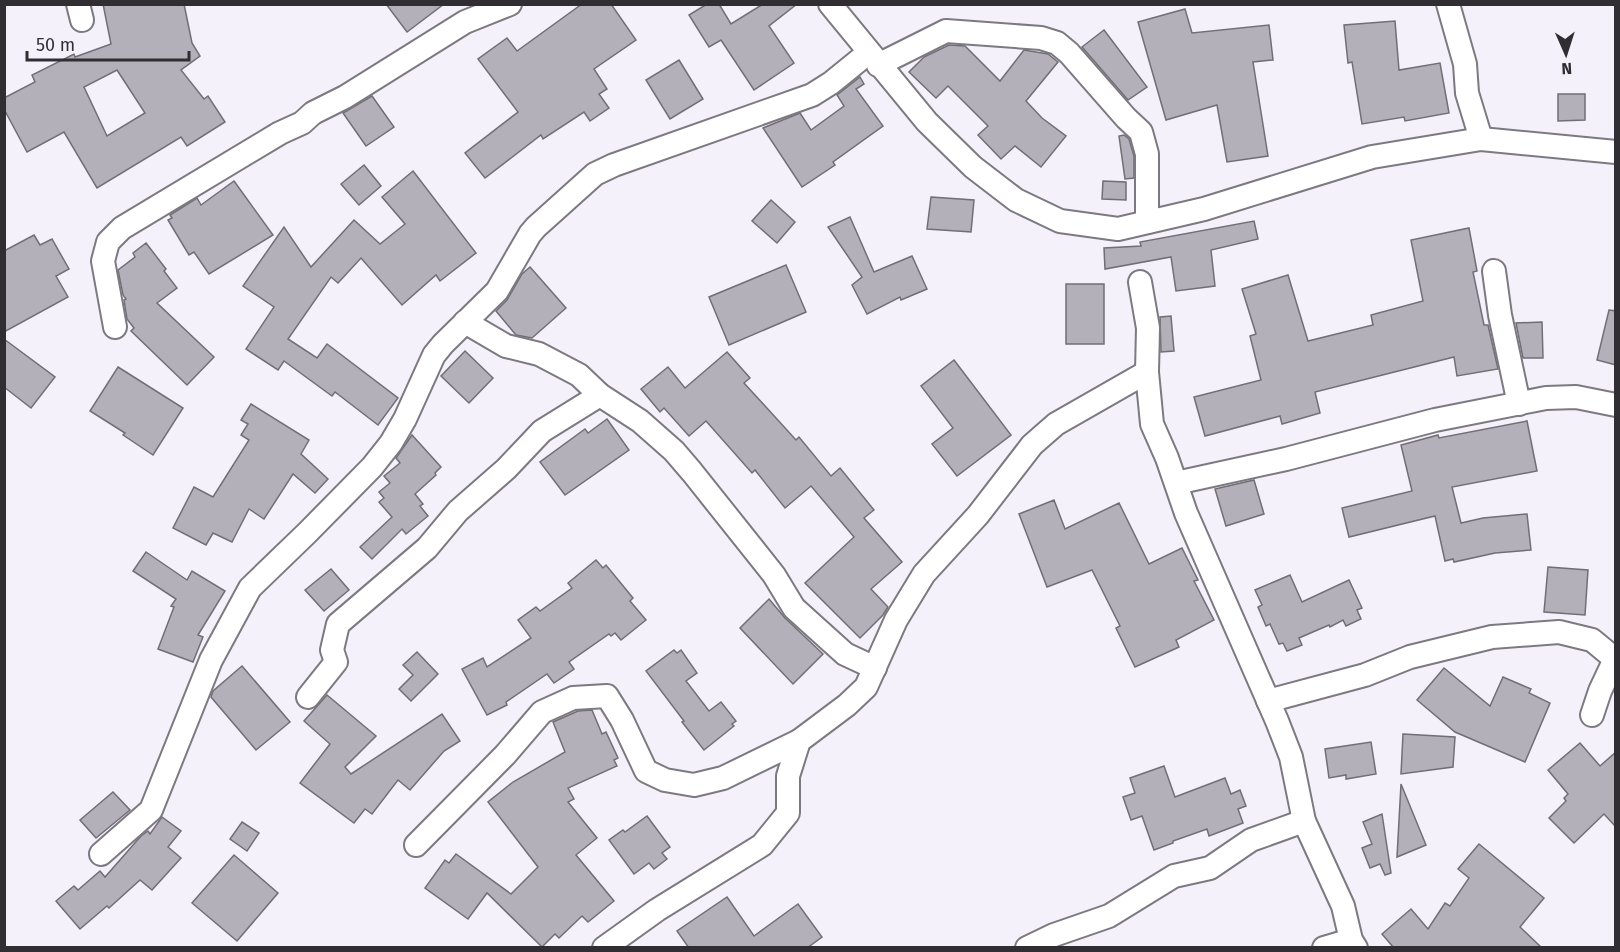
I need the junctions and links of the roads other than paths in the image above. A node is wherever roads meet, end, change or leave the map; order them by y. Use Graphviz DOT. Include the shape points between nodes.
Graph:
graph roads {
  1 [pos="510,4"];
  2 [pos="830,4"];
  3 [pos="1448,4"];
  4 [pos="873,59"];
  5 [pos="1481,139"];
  6 [pos="1616,152"];
  7 [pos="1147,222"];
  8 [pos="1494,271"];
  9 [pos="1140,282"];
  10 [pos="465,322"];
  11 [pos="115,327"];
  12 [pos="1147,372"];
  13 [pos="600,395"];
  14 [pos="1519,404"];
  15 [pos="1616,405"];
  16 [pos="1176,483"];
  17 [pos="874,668"];
  18 [pos="308,697"];
  19 [pos="1268,701"];
  20 [pos="1592,715"];
  21 [pos="799,741"];
  22 [pos="1304,821"];
  23 [pos="416,845"];
  24 [pos="101,854"];
  25 [pos="1353,944"];
  26 [pos="604,948"];
  27 [pos="1027,948"];
  28 [pos="1324,948"];
  1 -- 11 [label="street" via="465,22 122,228 108,242 103,261"];
  2 -- 4 [label="street"];
  3 -- 5 [label="street"];
  4 -- 7 [label="street" via="927,122 973,167 1017,200 1060,221 1118,229"];
  4 -- 7 [label="street" via="946,31 1058,42 1142,132 1147,154"];
  4 -- 10 [label="street" via="812,95 596,174 530,234 497,291"];
  5 -- 6 [label="street"];
  5 -- 7 [label="street" via="1372,157 1204,209"];
  8 -- 14 [label="street"];
  9 -- 12 [label="street" via="1148,328"];
  10 -- 13 [label="street" via="506,346 539,354 579,375"];
  10 -- 24 [label="street" via="434,355 405,420 372,467 250,588 211,660 151,810"];
  12 -- 16 [label="street" via="1152,424"];
  12 -- 17 [label="street" via="1056,424 1032,445 978,515 924,574 896,620"];
  13 -- 17 [label="street" via="674,451 774,575 794,608 845,654"];
  13 -- 18 [label="street" via="543,430 458,511 427,548 338,624 332,650 336,662"];
  14 -- 15 [label="street" via="1576,397"];
  14 -- 16 [label="street" via="1436,420"];
  16 -- 19 [label="street"];
  17 -- 21 [label="street" via="866,687"];
  19 -- 20 [label="street" via="1365,675 1410,657 1492,637 1559,632 1592,640 1616,659"];
  19 -- 22 [label="street" via="1291,757"];
  21 -- 23 [label="street" via="723,778 694,785 665,780 646,771 607,696 573,698 542,712"];
  21 -- 26 [label="street" via="788,776 788,813 762,845 649,915"];
  22 -- 25 [label="street" via="1343,906"];
  22 -- 27 [label="street" via="1251,840 1210,868 1174,876 1109,916"];
  25 -- 28 [label="street"];
}
